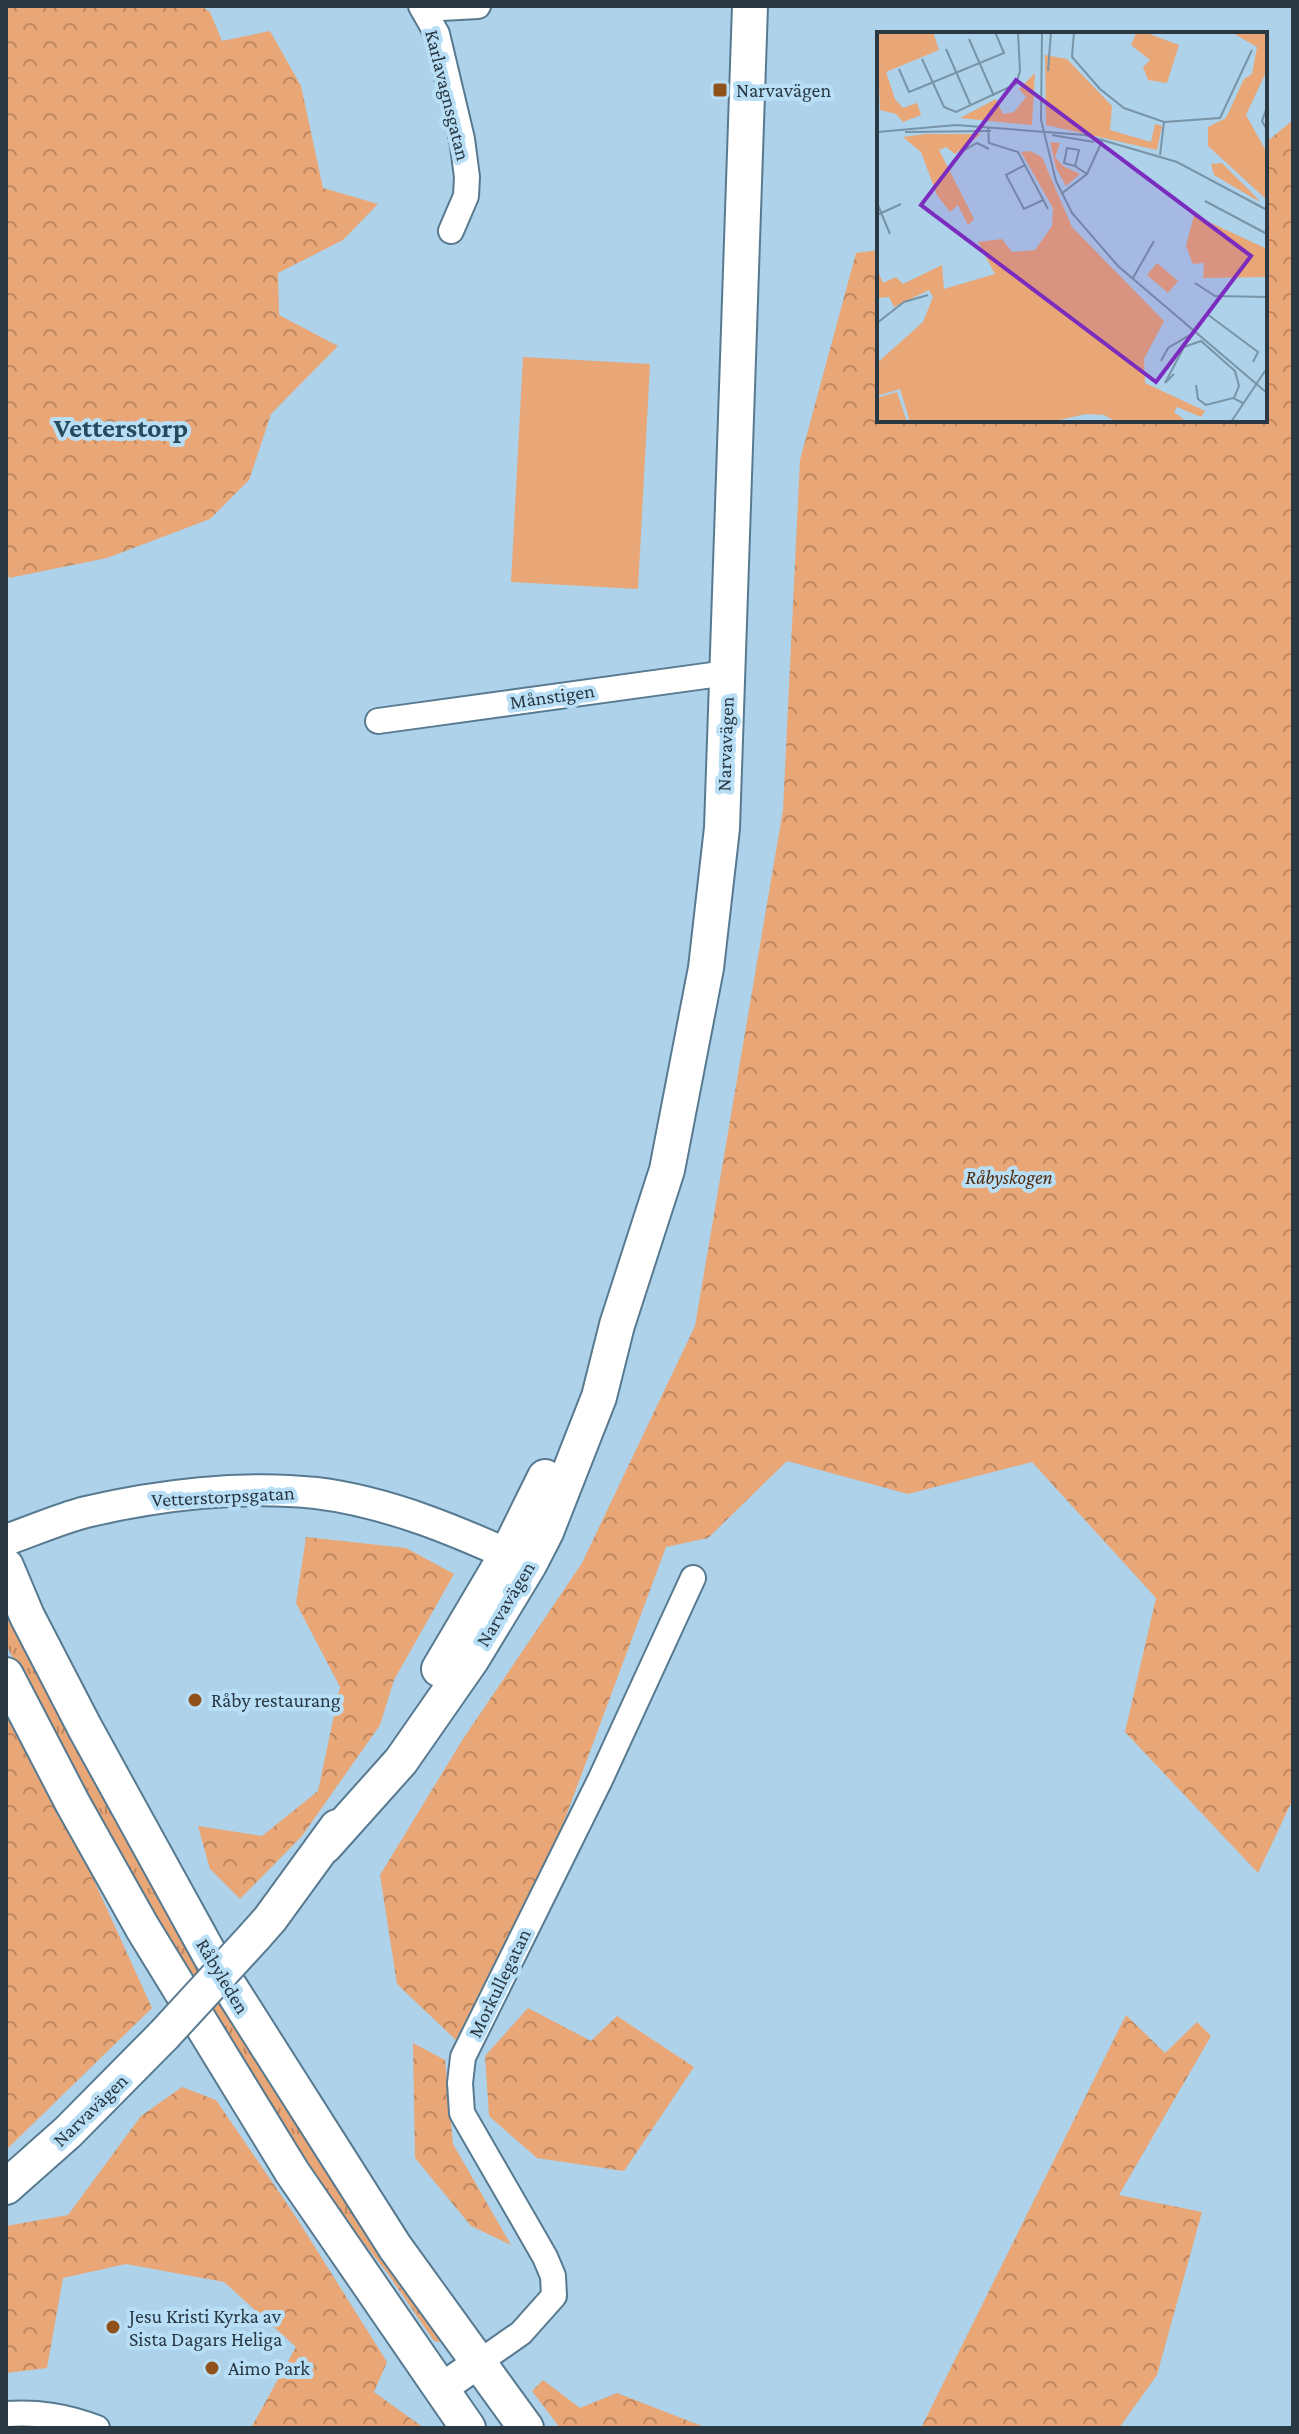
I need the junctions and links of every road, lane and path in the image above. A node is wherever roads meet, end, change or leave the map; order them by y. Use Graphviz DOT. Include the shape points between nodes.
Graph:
graph roads {
  1 [pos="478,6"];
  2 [pos="750,6"];
  3 [pos="422,8"];
  4 [pos="451,231"];
  5 [pos="727,673"];
  6 [pos="378,721"];
  7 [pos="6,1540"];
  8 [pos="518,1560"];
  9 [pos="6,1566"];
  10 [pos="693,1578"];
  11 [pos="6,1675"];
  12 [pos="6,2187"];
  13 [pos="478,2363"];
  14 [pos="441,2389"];
  15 [pos="6,2414"];
  16 [pos="97,2428"];
  17 [pos="468,2428"];
  18 [pos="526,2428"];
  1 -- 3 [label="street"];
  2 -- 5 [label="main road, Narvavägen"];
  3 -- 4 [label="street, Karlavagnsgatan" via="437,34 467,177 466,196"];
  5 -- 6 [label="street, Månstigen"];
  5 -- 8 [label="main road, Narvavägen" via="722,828 706,968 667,1170 617,1325 581,1391 538,1493"];
  7 -- 8 [label="street, Vetterstorpsgatan" via="83,1513 158,1497 272,1490 318,1493 392,1510 457,1531"];
  8 -- 12 [label="main road, Narvavägen, bridge" via="453,1646 325,1846 255,1936 68,2132"];
  9 -- 13 [label="main road, Råbyleden" via="71,1700 211,1957 395,2247"];
  10 -- 13 [label="street, Morkullegatan" via="463,2057 462,2113 545,2257 554,2286 554,2296 535,2319"];
  11 -- 14 [label="main road" via="150,1940 292,2172"];
  13 -- 14 [label="street"];
  13 -- 18 [label="main road, Råbyleden"];
  14 -- 17 [label="main road"];
  15 -- 16 [label="street" via="69,2417"];
}
